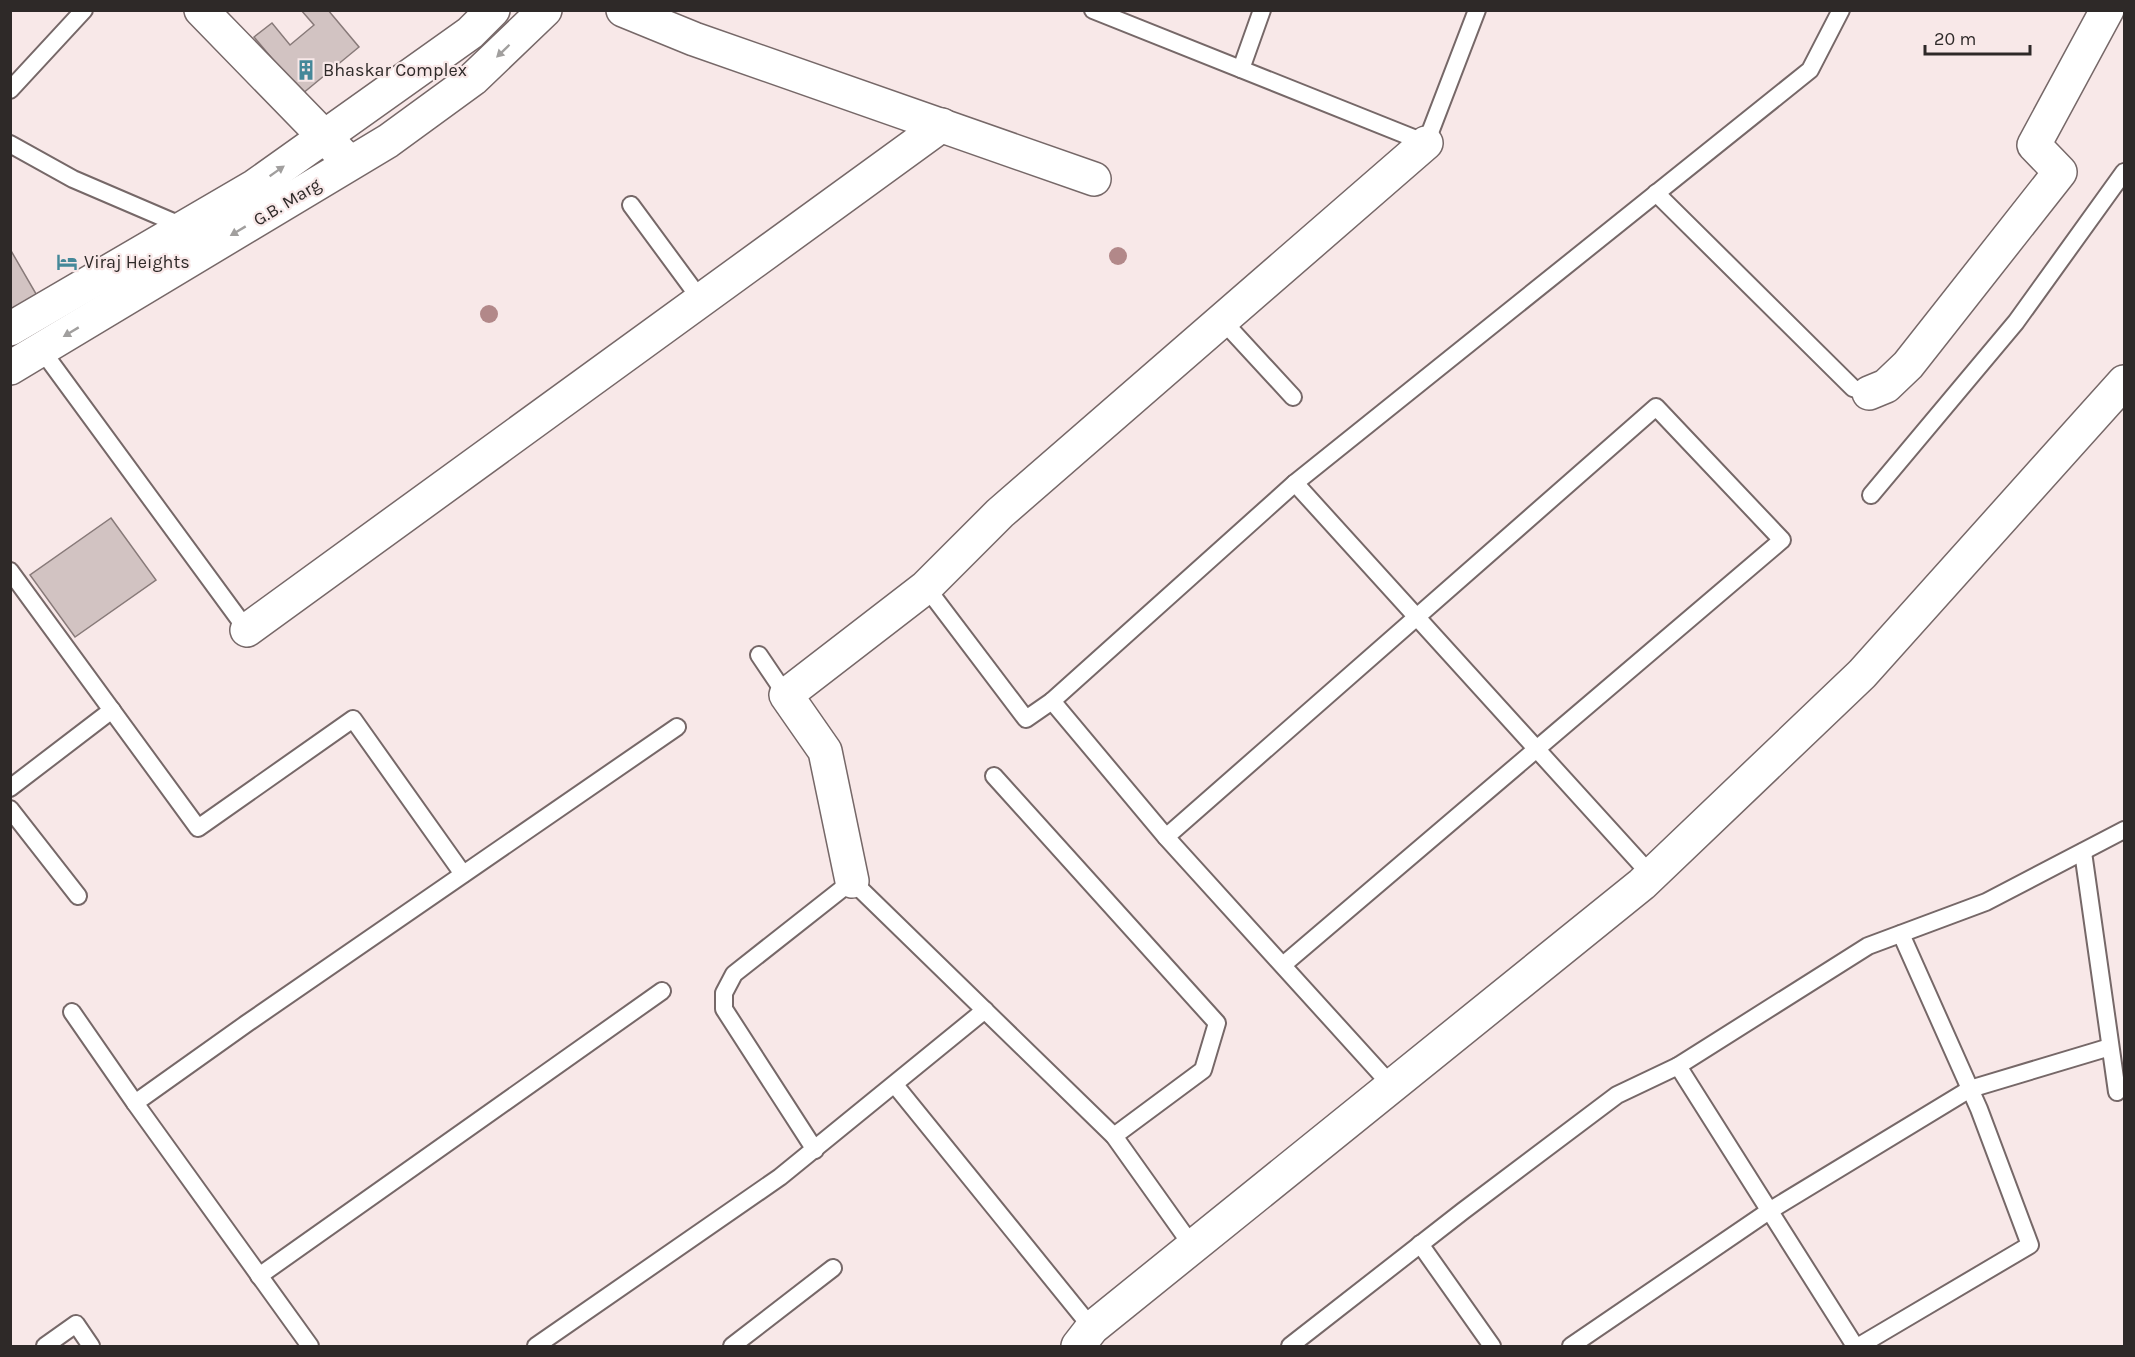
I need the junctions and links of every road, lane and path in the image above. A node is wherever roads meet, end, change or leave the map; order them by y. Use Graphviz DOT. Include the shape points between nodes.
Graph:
graph roads {
  1 [pos="84,10"];
  2 [pos="201,10"];
  3 [pos="493,10"];
  4 [pos="545,10"];
  5 [pos="623,10"];
  6 [pos="1094,10"];
  7 [pos="1262,10"];
  8 [pos="1477,10"];
  9 [pos="1841,10"];
  10 [pos="2107,10"];
  11 [pos="1242,69"];
  12 [pos="10,90"];
  13 [pos="942,125"];
  14 [pos="324,137"];
  15 [pos="1426,143"];
  16 [pos="10,144"];
  17 [pos="350,164"];
  18 [pos="2124,172"];
  19 [pos="1094,179"];
  20 [pos="1656,193"];
  21 [pos="631,205"];
  22 [pos="185,227"];
  23 [pos="701,300"];
  24 [pos="1222,320"];
  25 [pos="16,326"];
  26 [pos="41,349"];
  27 [pos="10,368"];
  28 [pos="2124,382"];
  29 [pos="1869,393"];
  30 [pos="1293,397"];
  31 [pos="1295,483"];
  32 [pos="1870,495"];
  33 [pos="10,571"];
  34 [pos="926,587"];
  35 [pos="1417,617"];
  36 [pos="247,630"];
  37 [pos="759,655"];
  38 [pos="786,695"];
  39 [pos="1052,701"];
  40 [pos="112,710"];
  41 [pos="677,728"];
  42 [pos="1537,749"];
  43 [pos="993,776"];
  44 [pos="10,788"];
  45 [pos="10,809"];
  46 [pos="2124,830"];
  47 [pos="1166,837"];
  48 [pos="2083,852"];
  49 [pos="463,874"];
  50 [pos="1651,875"];
  51 [pos="852,881"];
  52 [pos="78,897"];
  53 [pos="1900,934"];
  54 [pos="1283,965"];
  55 [pos="662,991"];
  56 [pos="985,1010"];
  57 [pos="72,1012"];
  58 [pos="2110,1047"];
  59 [pos="1678,1066"];
  60 [pos="895,1085"];
  61 [pos="1392,1086"];
  62 [pos="1970,1089"];
  63 [pos="2117,1092"];
  64 [pos="135,1104"];
  65 [pos="1114,1136"];
  66 [pos="815,1150"];
  67 [pos="1769,1211"];
  68 [pos="1420,1244"];
  69 [pos="1193,1247"];
  70 [pos="833,1268"];
  71 [pos="259,1276"];
  72 [pos="1085,1337"];
  73 [pos="45,1347"];
  74 [pos="91,1347"];
  75 [pos="310,1347"];
  76 [pos="536,1347"];
  77 [pos="732,1347"];
  78 [pos="1290,1347"];
  79 [pos="1492,1347"];
  80 [pos="1571,1347"];
  81 [pos="1857,1347"];
  1 -- 12 [label="lane"];
  2 -- 14 [label="street"];
  3 -- 14 [label="street" via="470,33"];
  4 -- 17 [label="street, G.B. Marg, one-way" via="473,79"];
  5 -- 13 [label="street" via="705,43"];
  6 -- 11 [label="lane"];
  7 -- 11 [label="lane"];
  8 -- 15 [label="lane"];
  9 -- 20 [label="lane" via="1810,70"];
  10 -- 29 [label="street" via="2034,145 2060,172 1908,365 1886,386"];
  11 -- 15 [label="lane"];
  13 -- 19 [label="street"];
  13 -- 23 [label="street"];
  14 -- 17 [label="street"];
  22 -- 14 [label="street, one-way" via="255,186"];
  15 -- 24 [label="street"];
  16 -- 22 [label="lane" via="73,178"];
  17 -- 26 [label="street, G.B. Marg, one-way"];
  18 -- 32 [label="lane" via="2016,322"];
  20 -- 29 [label="lane" via="1853,388"];
  20 -- 31 [label="lane"];
  21 -- 23 [label="lane"];
  22 -- 25 [label="street"];
  23 -- 36 [label="street"];
  24 -- 30 [label="lane"];
  24 -- 34 [label="street" via="1000,513"];
  25 -- 26 [label="lane"];
  26 -- 27 [label="street, G.B. Marg"];
  26 -- 36 [label="lane"];
  28 -- 50 [label="street" via="1862,675"];
  31 -- 35 [label="lane"];
  31 -- 39 [label="lane"];
  33 -- 40 [label="lane"];
  34 -- 38 [label="street"];
  34 -- 39 [label="lane" via="1026,719"];
  35 -- 42 [label="lane"];
  35 -- 42 [label="lane" via="1656,407 1782,540"];
  35 -- 47 [label="lane"];
  37 -- 38 [label="lane"];
  38 -- 51 [label="street" via="825,750"];
  39 -- 47 [label="lane"];
  40 -- 44 [label="lane"];
  40 -- 49 [label="lane" via="198,828 353,719"];
  41 -- 49 [label="lane"];
  42 -- 50 [label="lane"];
  42 -- 54 [label="lane"];
  43 -- 65 [label="lane" via="1217,1023 1203,1070"];
  45 -- 52 [label="lane"];
  46 -- 48 [label="lane"];
  47 -- 54 [label="lane"];
  48 -- 53 [label="lane" via="1986,902"];
  48 -- 58 [label="lane"];
  49 -- 64 [label="lane"];
  50 -- 61 [label="street"];
  51 -- 56 [label="lane"];
  51 -- 66 [label="lane" via="734,974 724,993 724,1009"];
  53 -- 59 [label="lane" via="1868,946"];
  53 -- 62 [label="lane"];
  54 -- 61 [label="lane"];
  55 -- 71 [label="lane"];
  56 -- 60 [label="lane"];
  56 -- 65 [label="lane"];
  57 -- 64 [label="lane"];
  58 -- 62 [label="lane"];
  58 -- 63 [label="lane"];
  59 -- 67 [label="lane"];
  59 -- 68 [label="lane" via="1617,1095"];
  60 -- 66 [label="lane"];
  60 -- 72 [label="lane"];
  61 -- 69 [label="street"];
  62 -- 67 [label="lane"];
  62 -- 81 [label="lane" via="2030,1245"];
  64 -- 71 [label="lane"];
  65 -- 69 [label="lane"];
  66 -- 76 [label="lane"];
  67 -- 80 [label="lane"];
  67 -- 81 [label="lane"];
  68 -- 78 [label="lane"];
  68 -- 79 [label="lane"];
  69 -- 72 [label="street"];
  70 -- 77 [label="lane"];
  71 -- 75 [label="lane"];
  73 -- 74 [label="lane" via="76,1324"];
}
